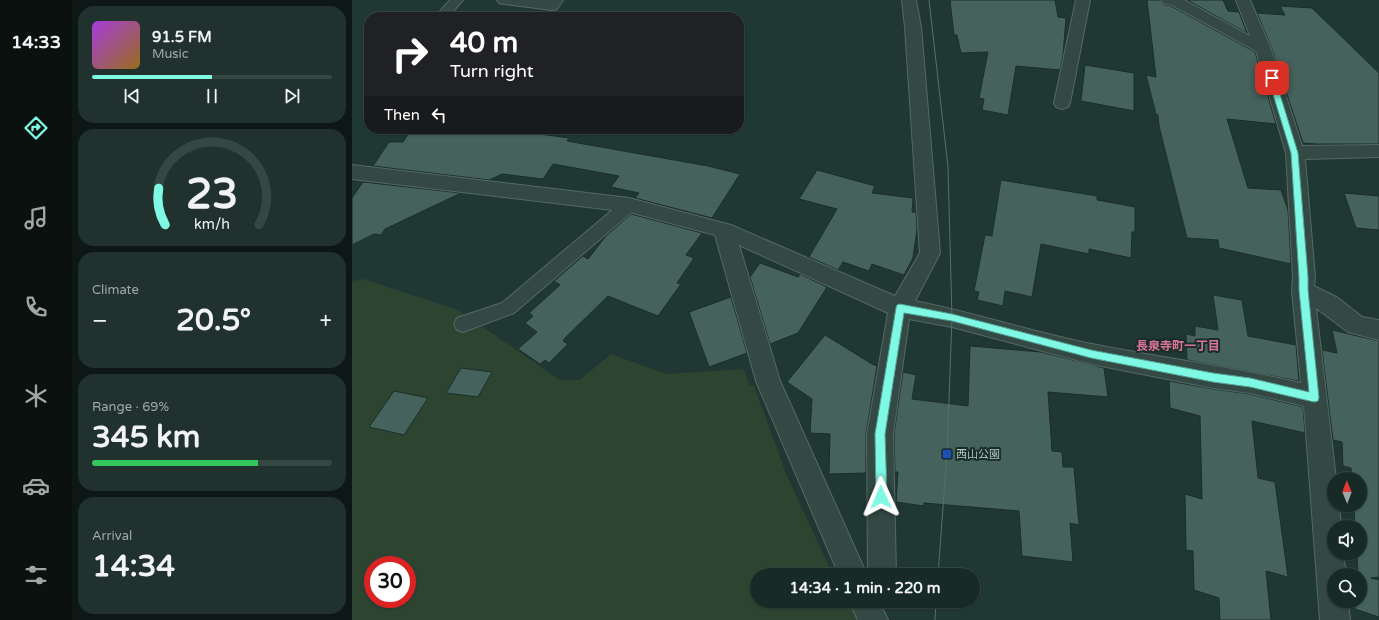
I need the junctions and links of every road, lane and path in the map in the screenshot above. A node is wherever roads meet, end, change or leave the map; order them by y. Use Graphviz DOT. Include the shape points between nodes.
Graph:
graph roads {
  1 [pos="457,0"];
  2 [pos="504,0"];
  3 [pos="556,0"];
  4 [pos="909,0"];
  5 [pos="1083,0"];
  6 [pos="1168,0"];
  7 [pos="1243,0"];
  8 [pos="446,12"];
  9 [pos="1263,49"];
  10 [pos="1062,103"];
  11 [pos="1379,151"];
  12 [pos="1294,153"];
  13 [pos="352,172"];
  14 [pos="630,205"];
  15 [pos="724,230"];
  16 [pos="1303,290"];
  17 [pos="900,308"];
  18 [pos="463,324"];
  19 [pos="1379,330"];
  20 [pos="1314,398"];
  21 [pos="850,568"];
  22 [pos="882,568"];
  23 [pos="867,608"];
  24 [pos="883,608"];
  25 [pos="873,620"];
  26 [pos="883,620"];
  27 [pos="1335,620"];
  1 -- 8 [label="lane"];
  2 -- 3 [label="street" via="552,6"];
  4 -- 17 [label="street" via="930,253"];
  5 -- 10 [label="street"];
  6 -- 9 [label="street" via="1177,2"];
  7 -- 9 [label="street"];
  9 -- 12 [label="street"];
  11 -- 12 [label="street"];
  12 -- 16 [label="street"];
  13 -- 14 [label="street"];
  14 -- 15 [label="street"];
  14 -- 18 [label="lane" via="508,308"];
  15 -- 17 [label="street"];
  15 -- 21 [label="street" via="768,381"];
  16 -- 19 [label="street" via="1330,305 1356,325"];
  16 -- 20 [label="street"];
  17 -- 20 [label="street" via="952,318 1091,354 1250,382"];
  17 -- 22 [label="street" via="880,434"];
  20 -- 27 [label="street"];
  23 -- 25 [label="street"];
  24 -- 26 [label="street"];
}
